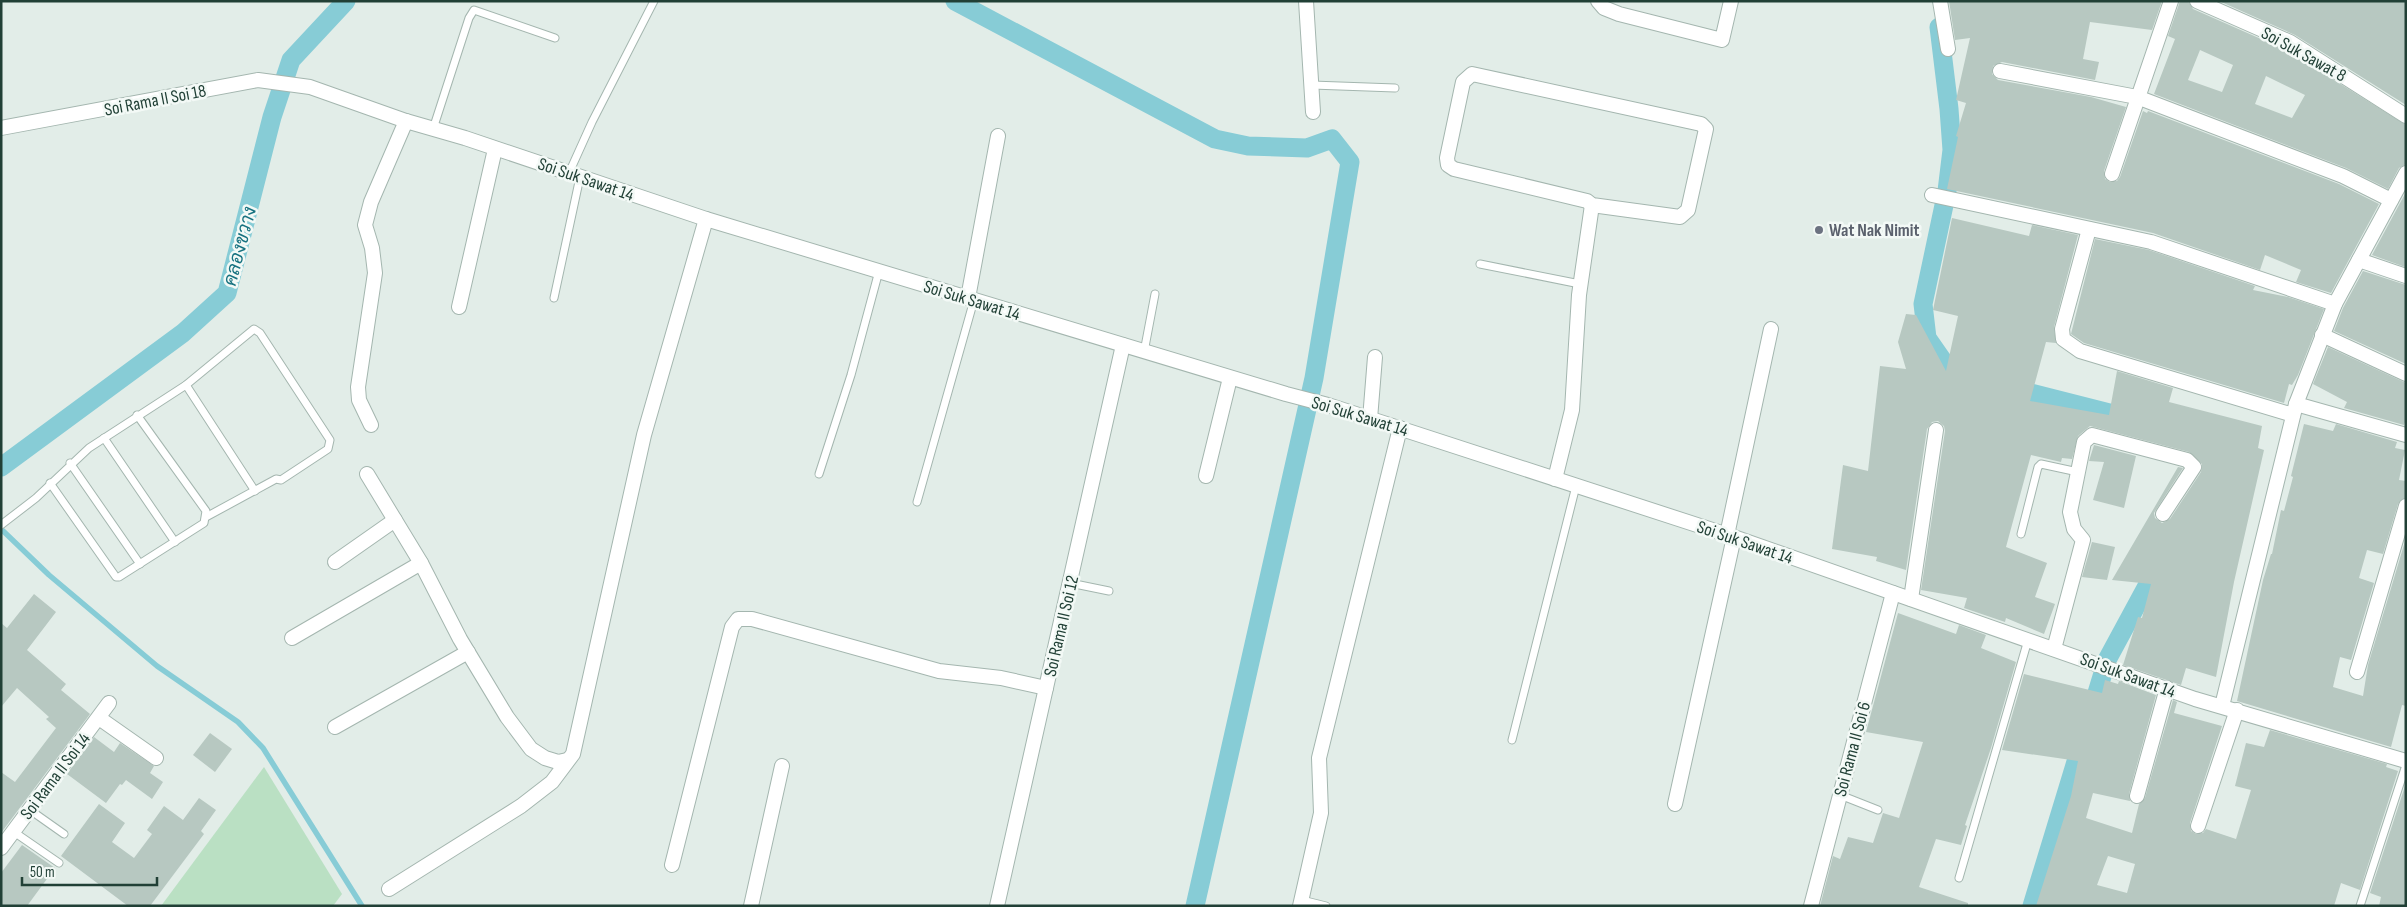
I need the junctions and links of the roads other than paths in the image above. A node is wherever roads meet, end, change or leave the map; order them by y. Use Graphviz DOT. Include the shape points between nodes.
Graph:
graph roads {
  1 [pos="654,1"];
  2 [pos="1306,1"];
  3 [pos="1598,1"];
  4 [pos="1731,1"];
  5 [pos="1940,1"];
  6 [pos="2171,1"];
  7 [pos="2197,1"];
  8 [pos="555,38"];
  9 [pos="1948,49"];
  10 [pos="2000,71"];
  11 [pos="1312,85"];
  12 [pos="310,87"];
  13 [pos="1395,88"];
  14 [pos="2137,97"];
  15 [pos="1313,112"];
  16 [pos="2406,116"];
  17 [pos="406,121"];
  18 [pos="1,128"];
  19 [pos="433,129"];
  20 [pos="998,136"];
  21 [pos="496,149"];
  22 [pos="2406,173"];
  23 [pos="2112,174"];
  24 [pos="574,175"];
  25 [pos="1934,195"];
  26 [pos="2391,200"];
  27 [pos="1592,205"];
  28 [pos="706,219"];
  29 [pos="2089,229"];
  30 [pos="2359,260"];
  31 [pos="1480,264"];
  32 [pos="879,271"];
  33 [pos="2406,276"];
  34 [pos="1580,284"];
  35 [pos="1155,294"];
  36 [pos="554,298"];
  37 [pos="971,299"];
  38 [pos="2335,304"];
  39 [pos="459,308"];
  40 [pos="1770,329"];
  41 [pos="2322,336"];
  42 [pos="1123,345"];
  43 [pos="1144,352"];
  44 [pos="1375,358"];
  45 [pos="2406,374"];
  46 [pos="1230,378"];
  47 [pos="186,385"];
  48 [pos="2295,410"];
  49 [pos="137,415"];
  50 [pos="1370,419"];
  51 [pos="371,425"];
  52 [pos="1400,428"];
  53 [pos="1936,430"];
  54 [pos="2406,435"];
  55 [pos="104,438"];
  56 [pos="70,463"];
  57 [pos="2078,472"];
  58 [pos="367,474"];
  59 [pos="819,474"];
  60 [pos="1206,476"];
  61 [pos="1555,479"];
  62 [pos="50,483"];
  63 [pos="1576,486"];
  64 [pos="255,491"];
  65 [pos="917,502"];
  66 [pos="2406,506"];
  67 [pos="2164,514"];
  68 [pos="206,517"];
  69 [pos="395,520"];
  70 [pos="1,525"];
  71 [pos="2021,534"];
  72 [pos="1730,536"];
  73 [pos="175,542"];
  74 [pos="335,562"];
  75 [pos="421,563"];
  76 [pos="140,564"];
  77 [pos="1070,583"];
  78 [pos="1109,590"];
  79 [pos="1893,593"];
  80 [pos="1911,599"];
  81 [pos="292,638"];
  82 [pos="2028,640"];
  83 [pos="2054,649"];
  84 [pos="468,652"];
  85 [pos="2357,672"];
  86 [pos="1046,688"];
  87 [pos="2167,688"];
  88 [pos="110,703"];
  89 [pos="2222,706"];
  90 [pos="2237,710"];
  91 [pos="98,718"];
  92 [pos="335,728"];
  93 [pos="1512,740"];
  94 [pos="156,758"];
  95 [pos="567,760"];
  96 [pos="2406,763"];
  97 [pos="782,766"];
  98 [pos="1840,795"];
  99 [pos="2136,796"];
  100 [pos="1676,804"];
  101 [pos="30,810"];
  102 [pos="1878,810"];
  103 [pos="2198,826"];
  104 [pos="14,832"];
  105 [pos="64,834"];
  106 [pos="2,845"];
  107 [pos="59,863"];
  108 [pos="672,865"];
  109 [pos="1959,878"];
  110 [pos="389,888"];
  111 [pos="1301,903"];
  112 [pos="751,906"];
  113 [pos="997,906"];
  114 [pos="1326,906"];
  115 [pos="1811,906"];
  116 [pos="2360,906"];
  1 -- 24 [label="lane" via="592,122"];
  2 -- 11 [label="street"];
  3 -- 4 [label="street" via="1604,8 1619,14 1722,40"];
  5 -- 9 [label="street"];
  6 -- 14 [label="street"];
  7 -- 16 [label="street, Soi Suk Sawat 8" via="2290,42"];
  8 -- 19 [label="lane" via="474,10"];
  10 -- 14 [label="street"];
  11 -- 13 [label="lane"];
  11 -- 15 [label="street"];
  12 -- 17 [label="street, Soi Suk Sawat 14"];
  12 -- 18 [label="street, Soi Rama II Soi 18" via="258,80"];
  14 -- 23 [label="street"];
  14 -- 26 [label="street" via="2343,176"];
  17 -- 19 [label="street, Soi Suk Sawat 14"];
  17 -- 51 [label="street" via="371,202 365,225 376,273 358,387 359,400"];
  19 -- 21 [label="street, Soi Suk Sawat 14"];
  20 -- 37 [label="street"];
  21 -- 24 [label="street, Soi Suk Sawat 14"];
  21 -- 39 [label="street"];
  22 -- 26 [label="street"];
  24 -- 28 [label="street, Soi Suk Sawat 14"];
  24 -- 36 [label="lane"];
  25 -- 29 [label="street"];
  26 -- 30 [label="street"];
  27 -- 27 [label="street" via="1587,201 1448,165 1463,82 1472,74 1701,124 1706,129 1688,210 1680,217"];
  27 -- 34 [label="street"];
  28 -- 32 [label="street, Soi Suk Sawat 14"];
  28 -- 95 [label="street" via="644,435 572,754"];
  29 -- 38 [label="street" via="2151,242"];
  29 -- 48 [label="street" via="2062,329 2063,339 2080,351"];
  30 -- 33 [label="street"];
  30 -- 38 [label="street"];
  31 -- 34 [label="lane"];
  32 -- 37 [label="street, Soi Suk Sawat 14"];
  32 -- 59 [label="lane" via="851,375"];
  34 -- 61 [label="street" via="1572,410"];
  35 -- 43 [label="lane"];
  37 -- 42 [label="street, Soi Suk Sawat 14"];
  37 -- 65 [label="lane"];
  38 -- 41 [label="street"];
  40 -- 72 [label="street"];
  41 -- 45 [label="street"];
  41 -- 48 [label="street"];
  42 -- 43 [label="street, Soi Suk Sawat 14"];
  42 -- 77 [label="street, Soi Rama II Soi 12"];
  43 -- 46 [label="street, Soi Suk Sawat 14"];
  44 -- 50 [label="street"];
  46 -- 50 [label="street, Soi Suk Sawat 14"];
  46 -- 60 [label="street"];
  47 -- 49 [label="lane"];
  47 -- 64 [label="lane"];
  47 -- 64 [label="lane" via="254,328 330,440 328,449 281,480 276,479"];
  48 -- 54 [label="street"];
  48 -- 89 [label="street"];
  49 -- 55 [label="lane"];
  49 -- 68 [label="lane" via="206,511"];
  50 -- 52 [label="street, Soi Suk Sawat 14"];
  52 -- 61 [label="street, Soi Suk Sawat 14"];
  52 -- 111 [label="street" via="1319,758 1321,813"];
  53 -- 80 [label="street"];
  55 -- 56 [label="lane"];
  55 -- 73 [label="lane"];
  56 -- 62 [label="lane"];
  56 -- 76 [label="lane"];
  57 -- 67 [label="street" via="2084,442 2092,435 2187,460 2194,467"];
  57 -- 71 [label="lane" via="2041,464 2038,467"];
  57 -- 83 [label="street" via="2070,512 2074,529 2083,540"];
  58 -- 69 [label="street"];
  61 -- 63 [label="street, Soi Suk Sawat 14"];
  62 -- 70 [label="lane"];
  62 -- 76 [label="lane" via="112,575 119,577"];
  63 -- 72 [label="street, Soi Suk Sawat 14"];
  63 -- 93 [label="lane"];
  64 -- 68 [label="lane"];
  66 -- 85 [label="street"];
  68 -- 73 [label="lane" via="204,523"];
  69 -- 74 [label="street"];
  69 -- 75 [label="street"];
  72 -- 79 [label="street, Soi Suk Sawat 14"];
  72 -- 100 [label="street"];
  73 -- 76 [label="lane"];
  75 -- 81 [label="street"];
  75 -- 84 [label="street"];
  77 -- 78 [label="lane"];
  77 -- 86 [label="street, Soi Rama II Soi 12"];
  79 -- 80 [label="street, Soi Suk Sawat 14"];
  79 -- 98 [label="street, Soi Rama II Soi 6"];
  80 -- 82 [label="street, Soi Suk Sawat 14"];
  82 -- 83 [label="street, Soi Suk Sawat 14"];
  82 -- 109 [label="lane"];
  83 -- 87 [label="street, Soi Suk Sawat 14"];
  84 -- 92 [label="street"];
  84 -- 95 [label="street" via="507,717 531,749 558,762"];
  86 -- 108 [label="street" via="939,670 752,619 738,619 732,627"];
  86 -- 113 [label="street, Soi Rama II Soi 12"];
  87 -- 89 [label="street, Soi Suk Sawat 14"];
  87 -- 99 [label="street"];
  88 -- 91 [label="street, Soi Rama II Soi 14"];
  89 -- 90 [label="street, Soi Suk Sawat 14"];
  90 -- 96 [label="street, Soi Suk Sawat 14"];
  90 -- 103 [label="street"];
  91 -- 94 [label="street"];
  91 -- 101 [label="street, Soi Rama II Soi 14"];
  95 -- 110 [label="street" via="552,782 521,806"];
  96 -- 116 [label="lane"];
  97 -- 112 [label="street"];
  98 -- 102 [label="lane"];
  98 -- 115 [label="street, Soi Rama II Soi 6"];
  101 -- 104 [label="street, Soi Rama II Soi 14"];
  101 -- 105 [label="lane"];
  104 -- 106 [label="street, Soi Rama II Soi 14"];
  104 -- 107 [label="lane"];
  111 -- 114 [label="lane"];
}
